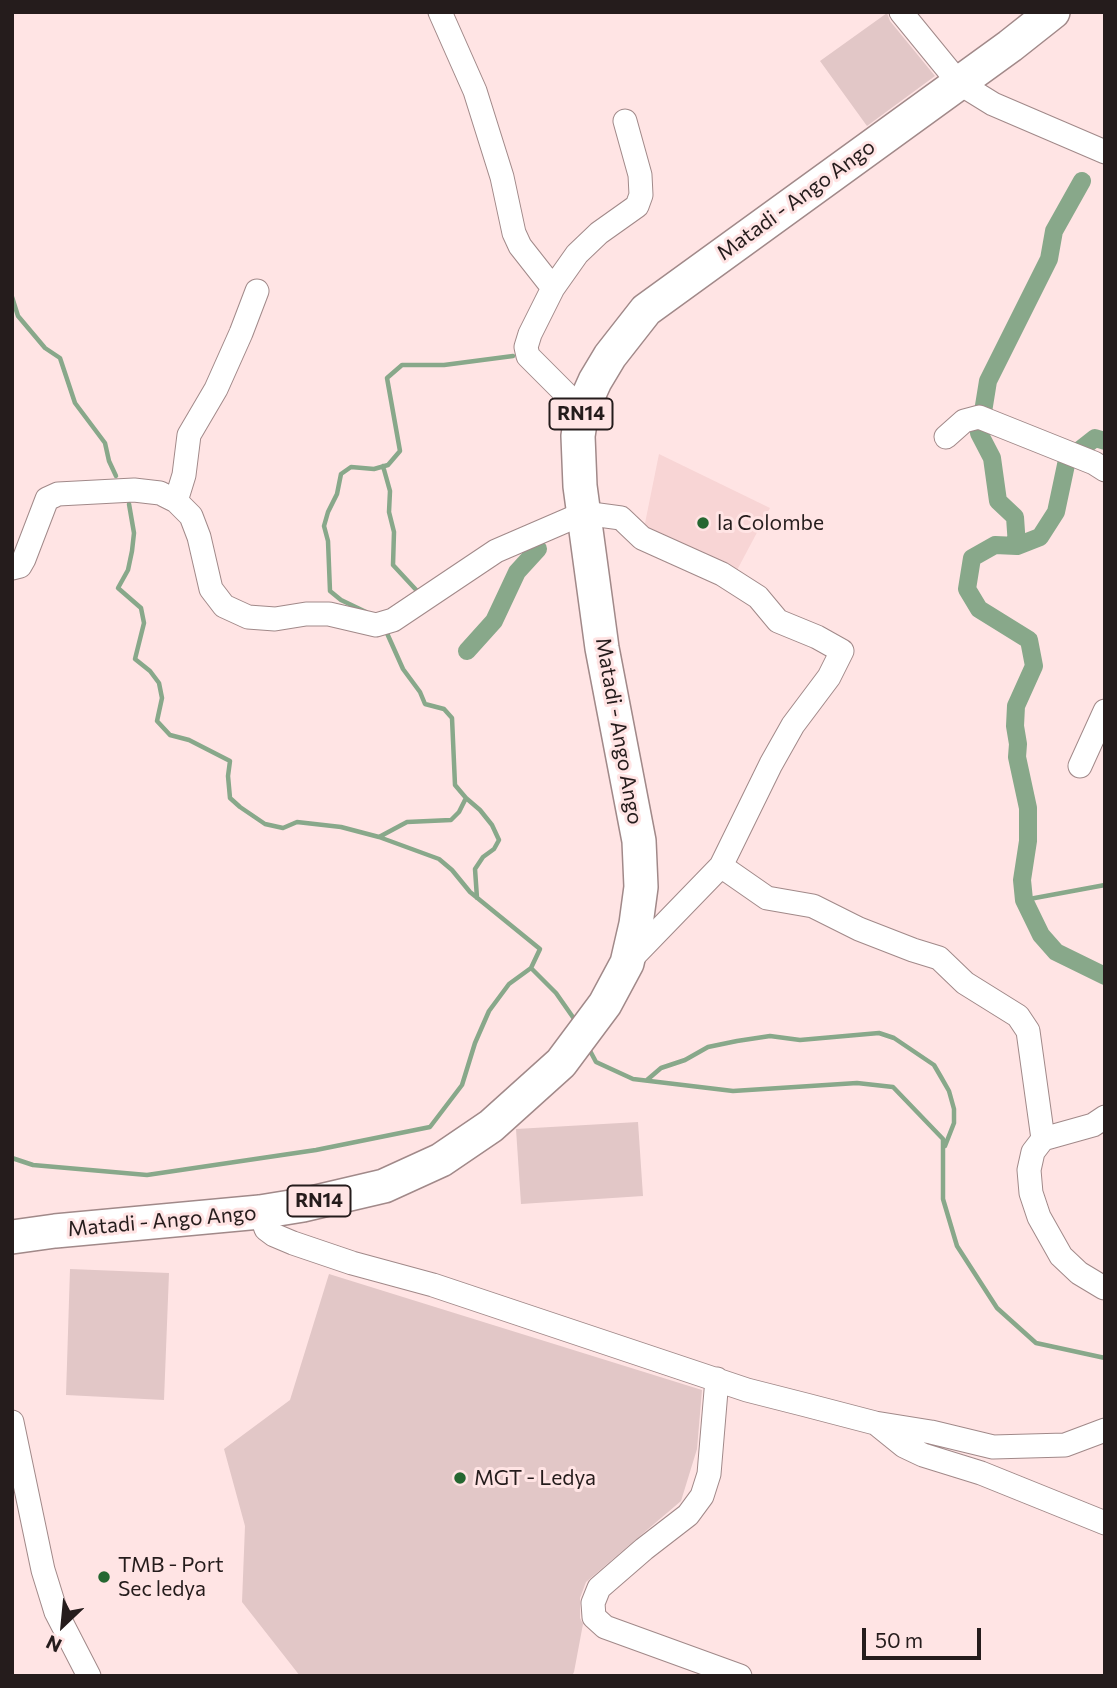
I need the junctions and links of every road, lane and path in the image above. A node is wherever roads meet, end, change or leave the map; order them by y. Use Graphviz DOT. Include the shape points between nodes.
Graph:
graph roads {
  1 [pos="440,12"];
  2 [pos="901,12"];
  3 [pos="1053,12"];
  4 [pos="959,83"];
  5 [pos="625,121"];
  6 [pos="1105,152"];
  7 [pos="553,288"];
  8 [pos="257,291"];
  9 [pos="582,410"];
  10 [pos="946,437"];
  11 [pos="1105,470"];
  12 [pos="176,501"];
  13 [pos="584,513"];
  14 [pos="12,568"];
  15 [pos="1105,711"];
  16 [pos="1080,766"];
  17 [pos="721,866"];
  18 [pos="627,963"];
  19 [pos="1105,1117"];
  20 [pos="1043,1139"];
  21 [pos="260,1212"];
  22 [pos="12,1237"];
  23 [pos="1105,1289"];
  24 [pos="717,1379"];
  25 [pos="12,1422"];
  26 [pos="875,1423"];
  27 [pos="1105,1430"];
  28 [pos="1105,1523"];
  29 [pos="89,1676"];
  30 [pos="740,1676"];
  1 -- 7 [label="street" via="475,90 514,233"];
  2 -- 4 [label="street"];
  3 -- 4 [label="highway, Matadi - Ango Ango / RN14"];
  4 -- 6 [label="street" via="993,104"];
  4 -- 9 [label="highway, Matadi - Ango Ango / RN14" via="646,310 610,356"];
  5 -- 7 [label="street" via="640,175 637,206 591,240"];
  7 -- 9 [label="street" via="530,334 528,356"];
  8 -- 12 [label="street" via="216,389 189,435"];
  9 -- 13 [label="highway, Matadi - Ango Ango / RN14" via="578,436"];
  10 -- 11 [label="street" via="964,421 979,417"];
  12 -- 13 [label="street" via="191,516 211,589 224,607 248,617 329,614 376,625 393,620 496,551"];
  12 -- 14 [label="street" via="160,493 134,490 58,494 47,499 24,559"];
  13 -- 17 [label="street" via="621,518 642,538 722,573 758,597 778,621 842,651 771,764"];
  13 -- 18 [label="highway, Matadi - Ango Ango / RN14" via="602,648 639,841 641,887"];
  15 -- 16 [label="street"];
  17 -- 18 [label="street"];
  17 -- 20 [label="street" via="767,898 813,906 859,929 939,958 965,983 1018,1016 1028,1031"];
  18 -- 21 [label="highway, Matadi - Ango Ango / RN14" via="605,1004 561,1063 491,1126 441,1160 384,1186"];
  19 -- 20 [label="street" via="1093,1125"];
  20 -- 23 [label="street" via="1033,1152 1029,1170 1039,1217 1061,1256"];
  21 -- 22 [label="highway, Matadi - Ango Ango / RN14"];
  21 -- 24 [label="street" via="266,1229 293,1243"];
  24 -- 26 [label="street"];
  24 -- 30 [label="street" via="709,1474 702,1496 688,1515 599,1588 594,1617 606,1627"];
  25 -- 29 [label="street" via="43,1570 56,1612"];
  26 -- 27 [label="street" via="993,1447 1065,1445"];
  26 -- 28 [label="street" via="923,1455"];
}
